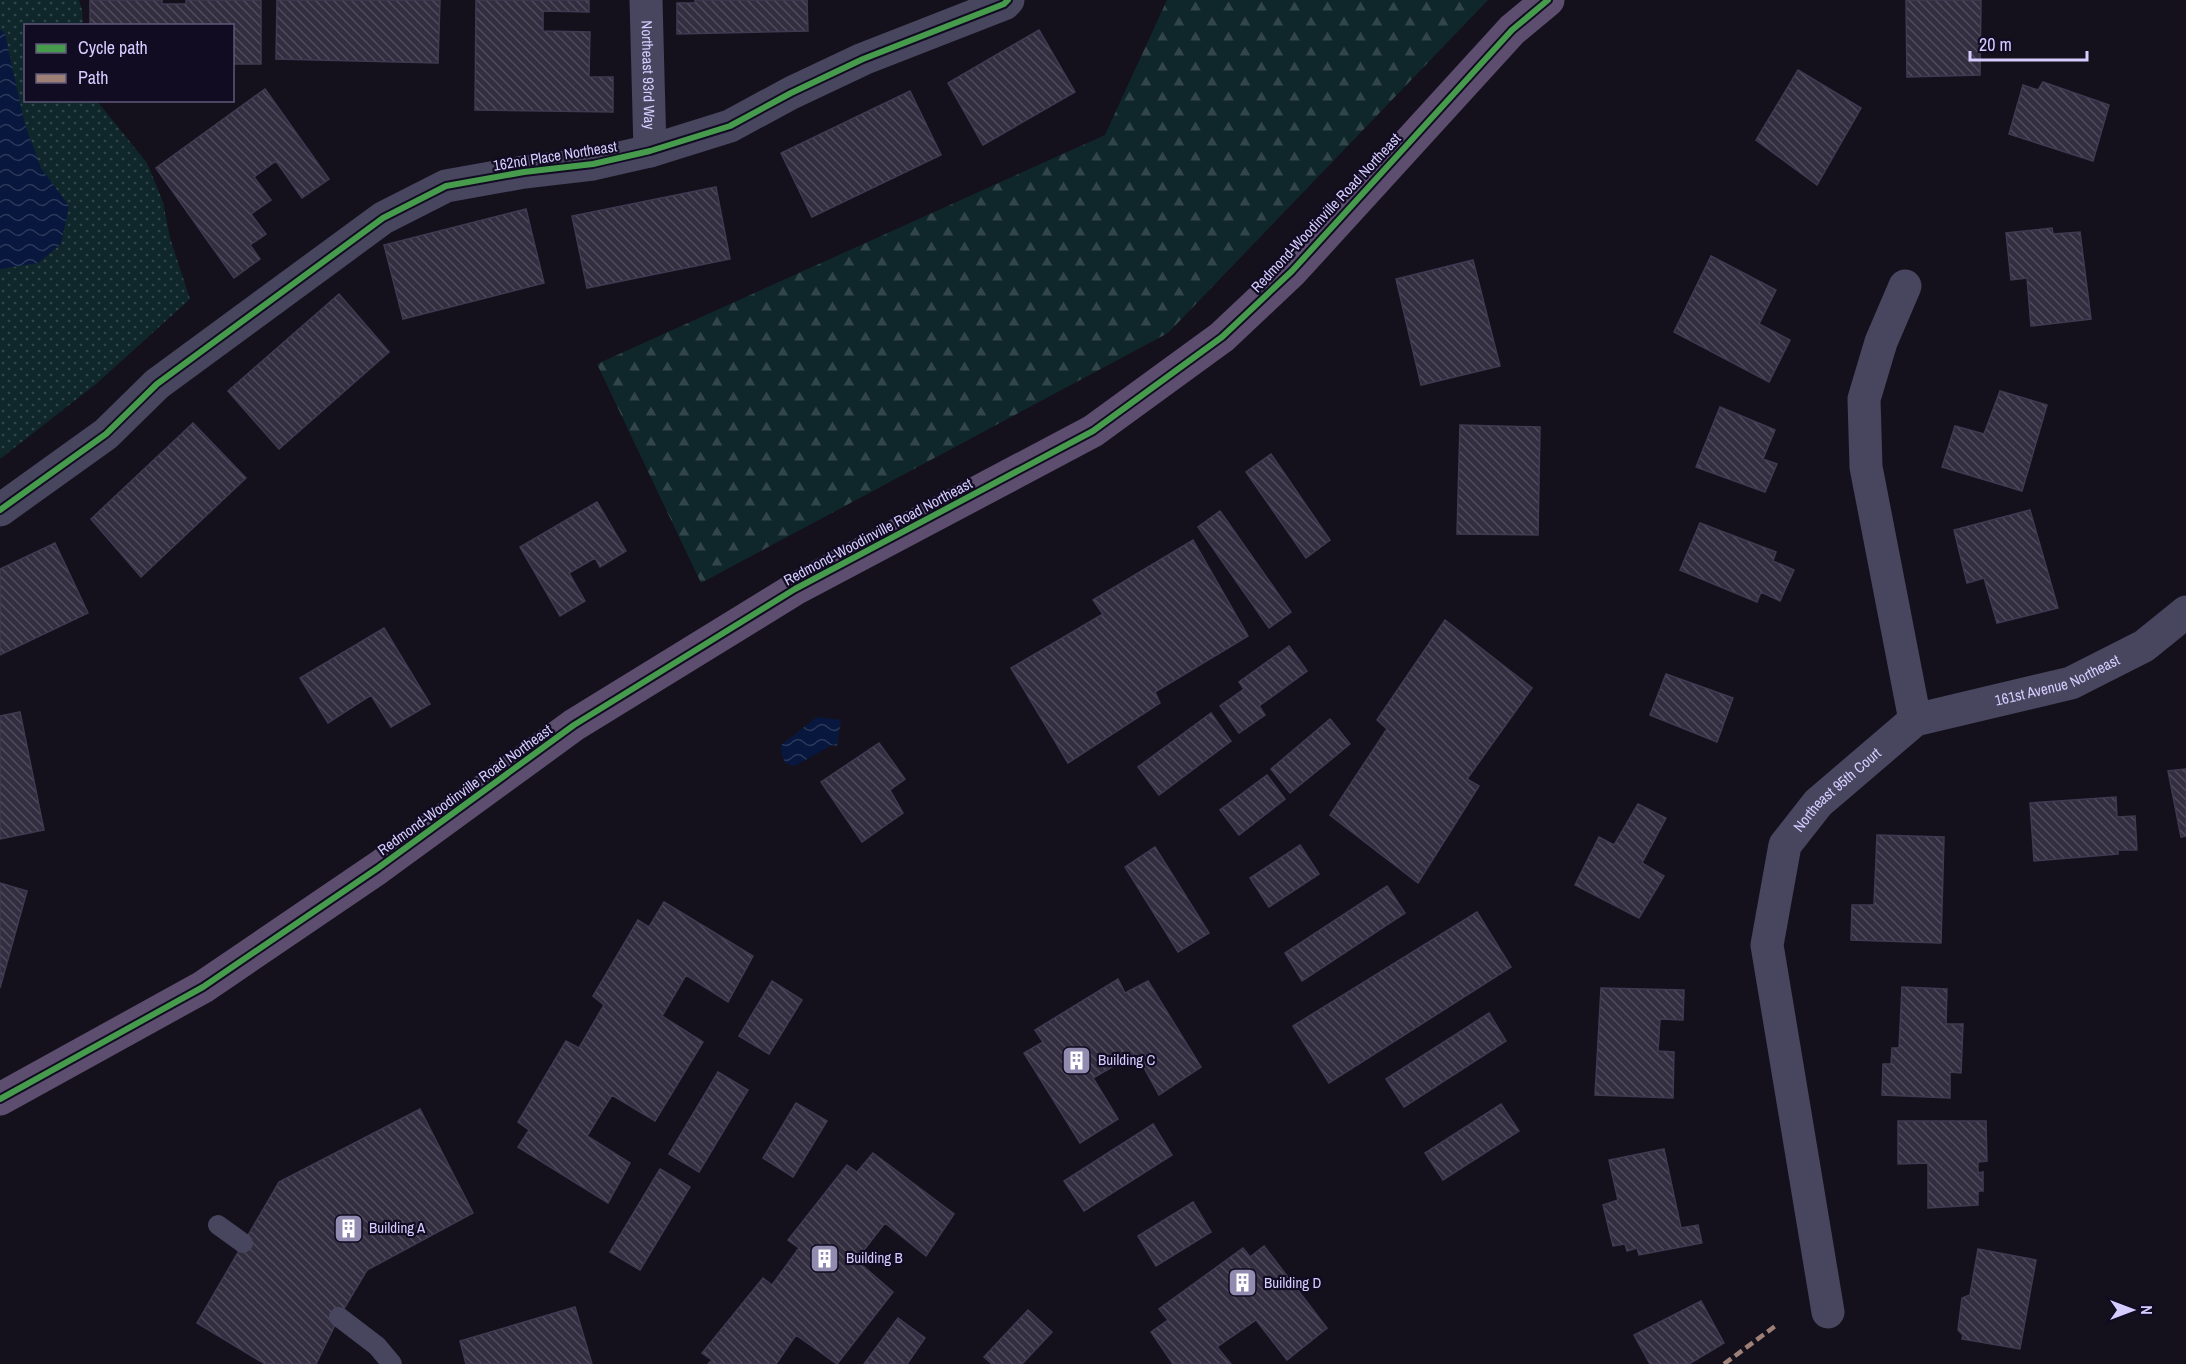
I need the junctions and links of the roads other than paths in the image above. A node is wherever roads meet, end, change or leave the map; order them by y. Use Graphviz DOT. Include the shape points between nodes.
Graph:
graph roads {
  1 [pos="646,0"];
  2 [pos="1008,0"];
  3 [pos="1548,0"];
  4 [pos="650,151"];
  5 [pos="1905,286"];
  6 [pos="0,510"];
  7 [pos="2186,612"];
  8 [pos="1915,720"];
  9 [pos="0,1099"];
  10 [pos="218,1225"];
  11 [pos="243,1243"];
  12 [pos="1828,1312"];
  13 [pos="339,1317"];
  14 [pos="392,1364"];
  1 -- 4 [label="street, Northeast 93rd Way"];
  2 -- 4 [label="street, 162nd Place Northeast" via="863,58 730,126"];
  3 -- 9 [label="main road, Redmond-Woodinville Road Northeast" via="1512,30 1292,271 1222,337 1093,431 795,589 574,725 378,868 203,987"];
  4 -- 6 [label="street, 162nd Place Northeast" via="593,164 446,186 383,218 157,384 106,434"];
  5 -- 8 [label="street" via="1881,342 1864,399 1866,467"];
  7 -- 8 [label="street, 161st Avenue Northeast" via="2144,646 2072,683"];
  8 -- 12 [label="street, Northeast 95th Court" via="1818,802 1785,845 1767,945"];
  10 -- 11 [label="lane"];
  13 -- 14 [label="lane" via="377,1346"];
}
